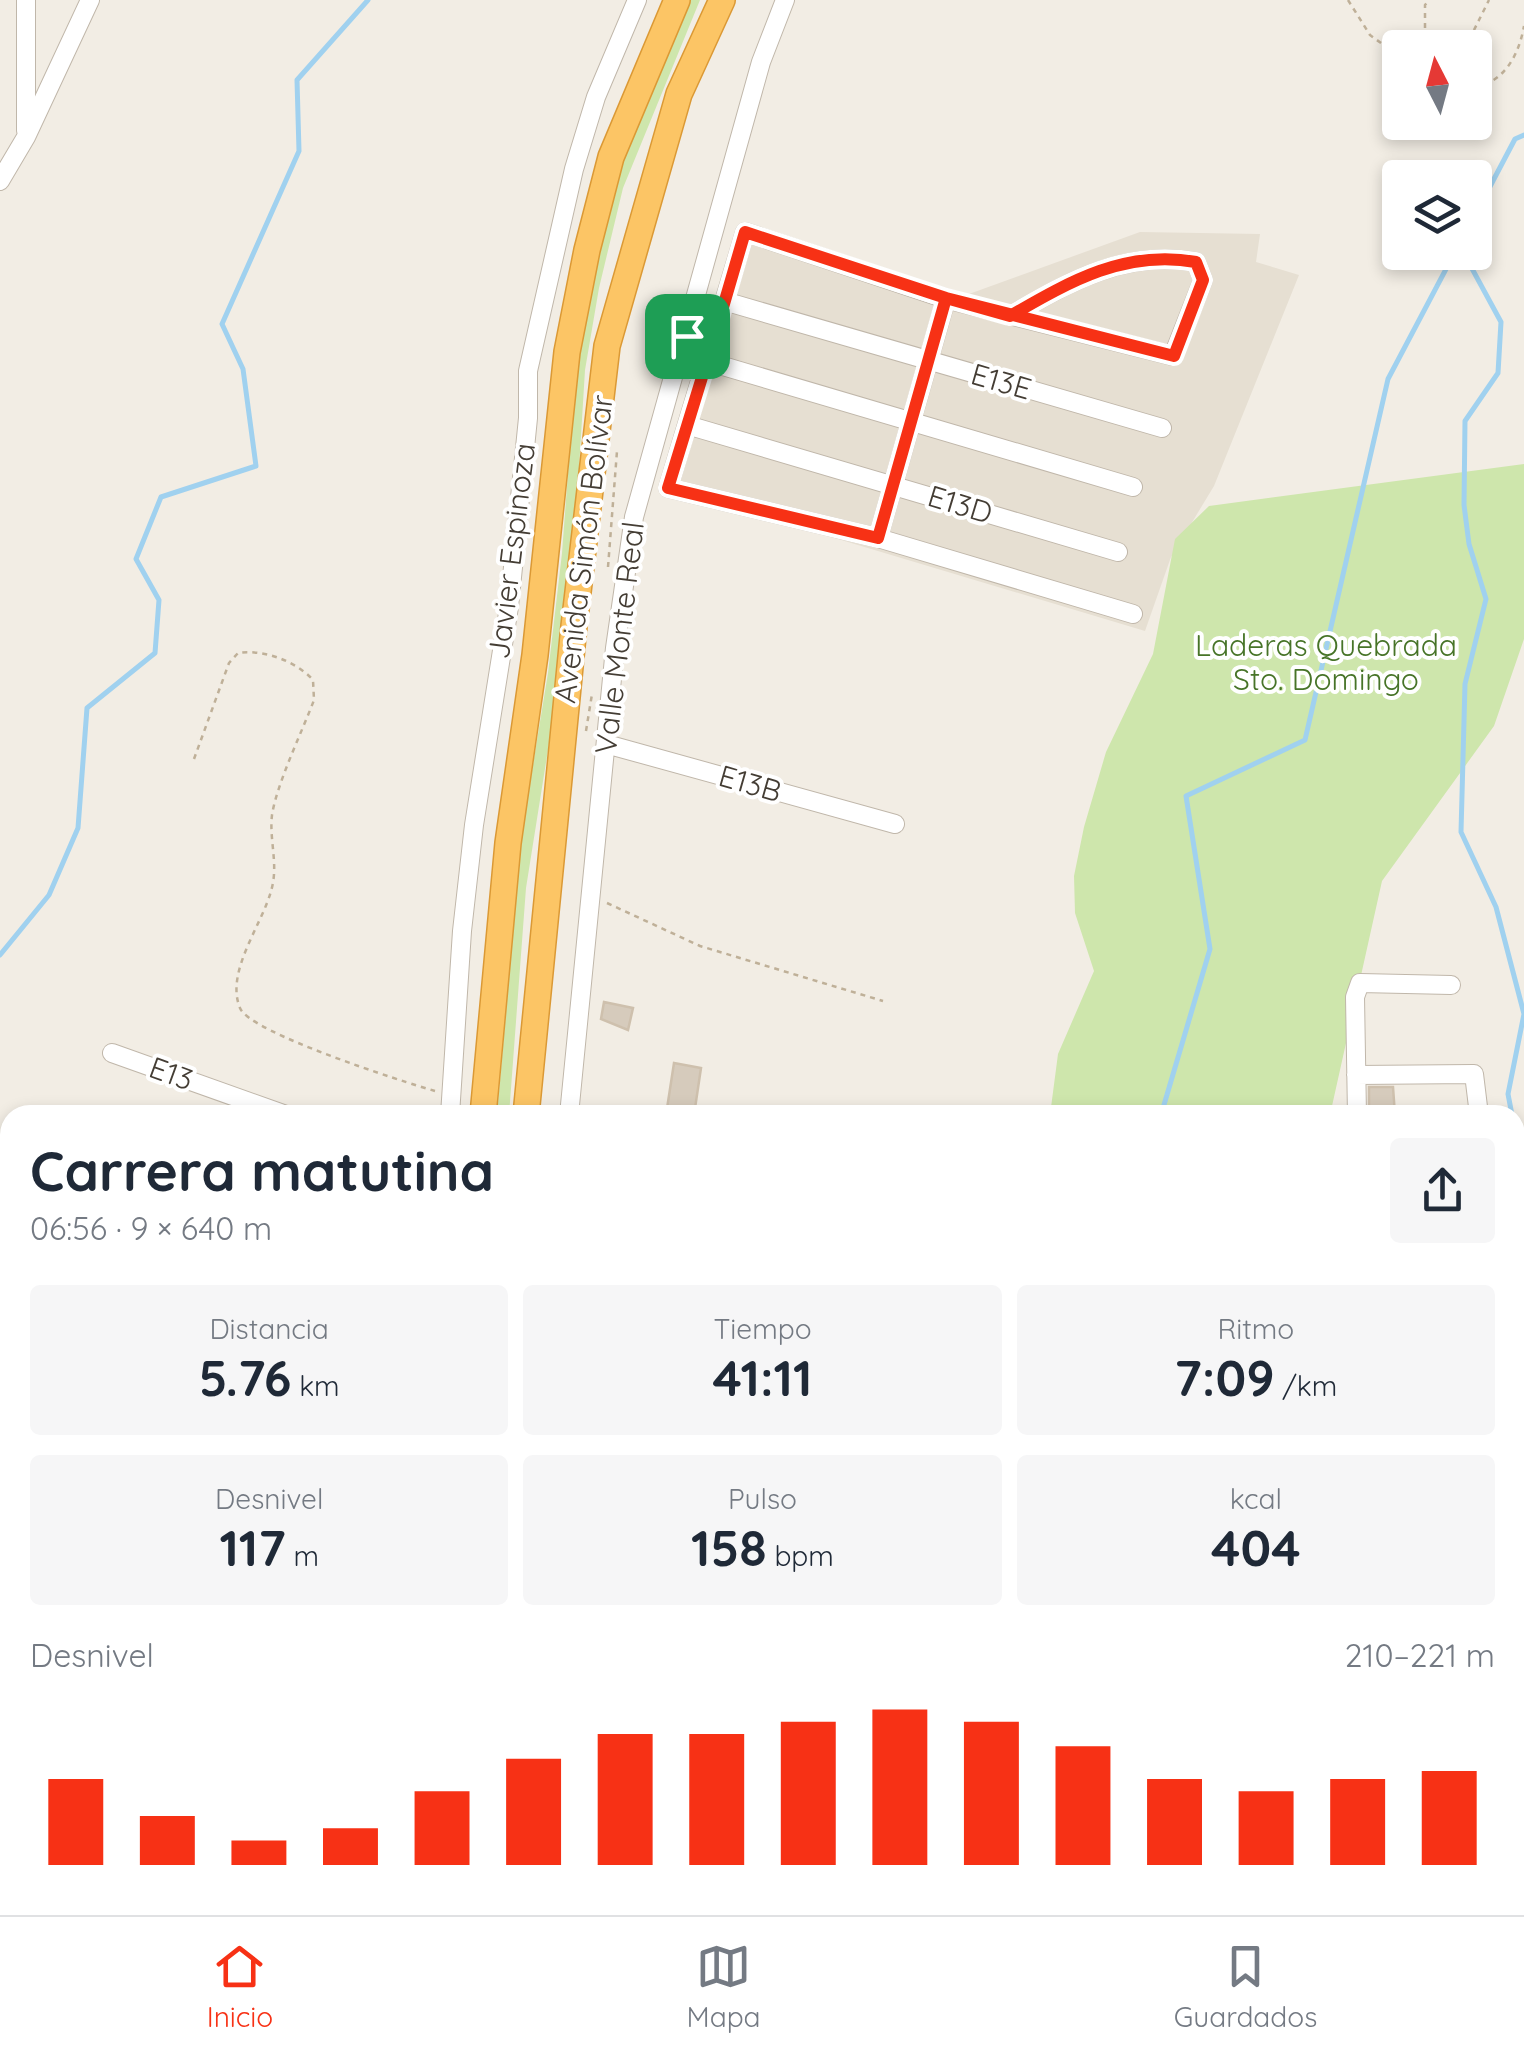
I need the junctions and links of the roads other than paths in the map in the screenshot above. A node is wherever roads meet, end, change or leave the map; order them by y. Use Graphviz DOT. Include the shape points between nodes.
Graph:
graph roads {
  1 [pos="26,0"];
  2 [pos="90,0"];
  3 [pos="637,0"];
  4 [pos="677,0"];
  5 [pos="722,0"];
  6 [pos="785,0"];
  7 [pos="26,137"];
  8 [pos="0,181"];
  9 [pos="946,298"];
  10 [pos="724,301"];
  11 [pos="1010,316"];
  12 [pos="687,336"];
  13 [pos="707,360"];
  14 [pos="928,361"];
  15 [pos="679,365"];
  16 [pos="911,422"];
  17 [pos="687,424"];
  18 [pos="1162,428"];
  19 [pos="893,486"];
  20 [pos="1133,486"];
  21 [pos="878,538"];
  22 [pos="1118,552"];
  23 [pos="1133,614"];
  24 [pos="606,744"];
  25 [pos="895,824"];
  26 [pos="1451,984"];
  27 [pos="112,1053"];
  28 [pos="1356,1074"];
  29 [pos="258,1105"];
  30 [pos="451,1105"];
  31 [pos="484,1105"];
  32 [pos="527,1105"];
  33 [pos="569,1105"];
  34 [pos="1357,1105"];
  35 [pos="1478,1105"];
  1 -- 7 [label="street"];
  2 -- 7 [label="street"];
  3 -- 30 [label="street, Javier Espinoza" via="596,96 528,371 509,608 462,931"];
  4 -- 31 [label="highway, Avenida Simón Bolívar" via="611,158 566,352"];
  5 -- 32 [label="highway, Avenida Simón Bolívar" via="678,94 607,346"];
  6 -- 12 [label="street, Valle Monte Real"];
  7 -- 8 [label="street"];
  9 -- 10 [label="street" via="745,232"];
  9 -- 11 [label="street"];
  9 -- 14 [label="street"];
  10 -- 13 [label="street"];
  10 -- 14 [label="street, E13E"];
  11 -- 11 [label="street" via="1174,356 1203,280 1196,262 1118,263 1074,279"];
  12 -- 13 [label="street"];
  12 -- 15 [label="street, Valle Monte Real"];
  13 -- 15 [label="street"];
  13 -- 16 [label="street"];
  13 -- 17 [label="street"];
  14 -- 16 [label="street"];
  14 -- 18 [label="street, E13E"];
  15 -- 24 [label="street, Valle Monte Real" via="634,516"];
  16 -- 19 [label="street"];
  16 -- 20 [label="street"];
  17 -- 19 [label="street, E13D"];
  17 -- 21 [label="street" via="668,488"];
  19 -- 21 [label="street"];
  19 -- 22 [label="street, E13D"];
  21 -- 23 [label="street"];
  24 -- 25 [label="street, E13B"];
  24 -- 33 [label="street, Valle Monte Real"];
  26 -- 28 [label="street" via="1360,983"];
  27 -- 29 [label="street, E13"];
  28 -- 34 [label="street"];
  28 -- 35 [label="street" via="1474,1074"];
}
